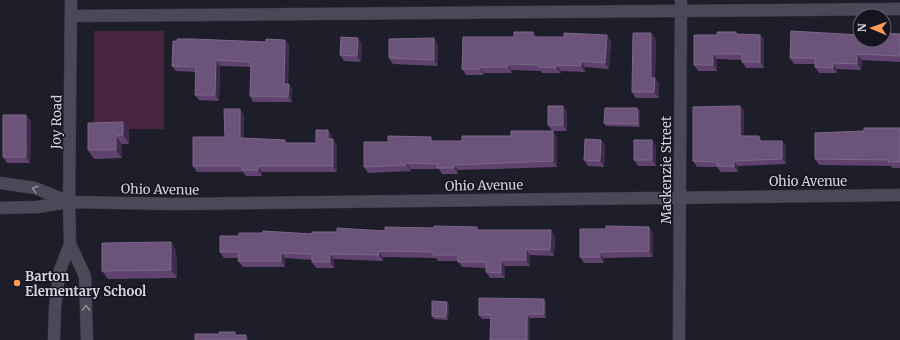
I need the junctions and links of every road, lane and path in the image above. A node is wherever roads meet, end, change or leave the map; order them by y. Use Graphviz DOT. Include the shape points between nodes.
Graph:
graph roads {
  1 [pos="71,0"];
  2 [pos="681,5"];
  3 [pos="900,9"];
  4 [pos="71,16"];
  5 [pos="0,183"];
  6 [pos="900,195"];
  7 [pos="680,196"];
  8 [pos="68,202"];
  9 [pos="0,208"];
  10 [pos="70,244"];
  11 [pos="54,340"];
  12 [pos="87,340"];
  13 [pos="679,340"];
  1 -- 4 [label="street, Joy Road"];
  2 -- 3 [label="street"];
  2 -- 4 [label="street"];
  2 -- 7 [label="street, Mackenzie Street"];
  4 -- 8 [label="street, Joy Road"];
  8 -- 5 [label="street, Ohio Avenue, one-way" via="35,188"];
  6 -- 7 [label="street, Ohio Avenue"];
  7 -- 8 [label="street, Ohio Avenue" via="181,204"];
  7 -- 13 [label="street, Mackenzie Street"];
  8 -- 9 [label="street, Ohio Avenue" via="36,207"];
  8 -- 10 [label="street, Joy Road"];
  10 -- 11 [label="street, Joy Road" via="60,270"];
  12 -- 10 [label="street, Joy Road, one-way" via="85,276"];
}
